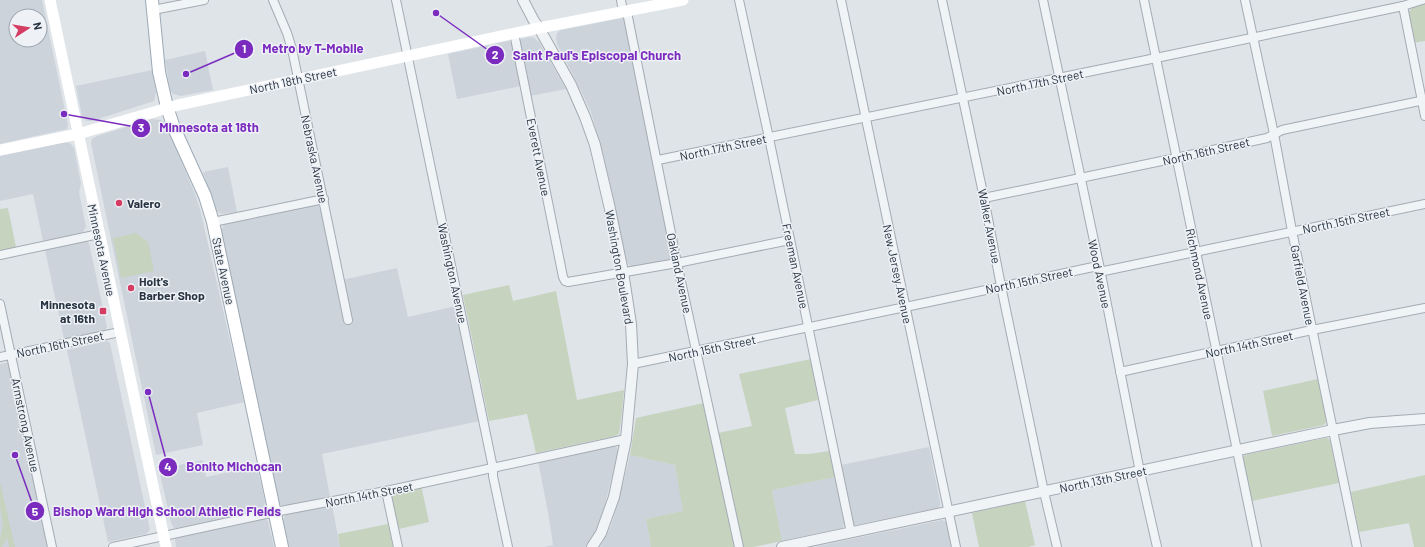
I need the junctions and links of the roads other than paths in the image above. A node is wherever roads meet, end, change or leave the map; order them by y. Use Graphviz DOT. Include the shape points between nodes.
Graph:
graph roads {
  1 [pos="50,0"];
  2 [pos="204,0"];
  3 [pos="273,0"];
  4 [pos="396,0"];
  5 [pos="524,0"];
  6 [pos="621,0"];
  7 [pos="683,0"];
  8 [pos="739,0"];
  9 [pos="841,0"];
  10 [pos="942,0"];
  11 [pos="1043,0"];
  12 [pos="1144,0"];
  13 [pos="1245,0"];
  14 [pos="1422,0"];
  15 [pos="152,5"];
  16 [pos="1403,6"];
  17 [pos="625,11"];
  18 [pos="539,28"];
  19 [pos="514,34"];
  20 [pos="1253,37"];
  21 [pos="408,55"];
  22 [pos="1156,58"];
  23 [pos="1059,78"];
  24 [pos="298,79"];
  25 [pos="963,97"];
  26 [pos="1423,100"];
  27 [pos="167,107"];
  28 [pos="1425,116"];
  29 [pos="866,118"];
  30 [pos="78,134"];
  31 [pos="1274,134"];
  32 [pos="769,138"];
  33 [pos="0,150"];
  34 [pos="1176,158"];
  35 [pos="658,160"];
  36 [pos="1080,178"];
  37 [pos="984,198"];
  38 [pos="324,199"];
  39 [pos="1425,204"];
  40 [pos="213,222"];
  41 [pos="1292,231"];
  42 [pos="99,234"];
  43 [pos="790,240"];
  44 [pos="1196,252"];
  45 [pos="0,255"];
  46 [pos="677,263"];
  47 [pos="1100,269"];
  48 [pos="623,272"];
  49 [pos="1001,286"];
  50 [pos="0,304"];
  51 [pos="905,308"];
  52 [pos="1425,308"];
  53 [pos="348,320"];
  54 [pos="809,327"];
  55 [pos="1312,330"];
  56 [pos="120,332"];
  57 [pos="696,351"];
  58 [pos="1216,352"];
  59 [pos="11,354"];
  60 [pos="0,357"];
  61 [pos="633,364"];
  62 [pos="1120,372"];
  63 [pos="1425,419"];
  64 [pos="1333,430"];
  65 [pos="626,439"];
  66 [pos="1236,450"];
  67 [pos="492,468"];
  68 [pos="1140,472"];
  69 [pos="386,491"];
  70 [pos="1044,492"];
  71 [pos="275,512"];
  72 [pos="948,512"];
  73 [pos="851,533"];
  74 [pos="164,542"];
  75 [pos="52,547"];
  76 [pos="113,547"];
  77 [pos="282,547"];
  78 [pos="398,547"];
  79 [pos="508,547"];
  80 [pos="592,547"];
  81 [pos="739,547"];
  82 [pos="782,547"];
  83 [pos="956,547"];
  84 [pos="1057,547"];
  85 [pos="1157,547"];
  86 [pos="1257,547"];
  87 [pos="1357,547"];
  1 -- 30 [label="main road, Minnesota Avenue"];
  2 -- 15 [label="street"];
  3 -- 24 [label="street, Nebraska Avenue" via="287,33"];
  4 -- 21 [label="street, Washington Avenue"];
  5 -- 18 [label="street, Washington Boulevard"];
  6 -- 17 [label="street, Oakland Avenue"];
  7 -- 17 [label="main road, North 18th Street"];
  8 -- 32 [label="street, Freeman Avenue"];
  9 -- 29 [label="street, New Jersey Avenue"];
  10 -- 25 [label="street, Walker Avenue"];
  11 -- 23 [label="street, Wood Avenue"];
  12 -- 22 [label="street, Richmond Avenue"];
  13 -- 20 [label="street, Garfield Avenue"];
  14 -- 16 [label="street, North 17th Street"];
  15 -- 27 [label="main road, State Avenue" via="159,72"];
  16 -- 20 [label="street, North 17th Street"];
  16 -- 26 [label="street"];
  17 -- 18 [label="main road, North 18th Street"];
  17 -- 35 [label="street, Oakland Avenue"];
  18 -- 19 [label="main road, North 18th Street"];
  18 -- 48 [label="street, Washington Boulevard" via="571,85 595,145"];
  19 -- 21 [label="main road, North 18th Street"];
  19 -- 48 [label="street, Everett Avenue" via="565,281"];
  20 -- 22 [label="street, North 17th Street"];
  20 -- 31 [label="street, Garfield Avenue"];
  21 -- 24 [label="main road, North 18th Street"];
  21 -- 67 [label="street, Washington Avenue"];
  22 -- 23 [label="street, North 17th Street"];
  22 -- 34 [label="street, Richmond Avenue"];
  23 -- 25 [label="street, North 17th Street"];
  23 -- 36 [label="street, Wood Avenue"];
  24 -- 27 [label="main road, North 18th Street"];
  24 -- 38 [label="street, Nebraska Avenue"];
  25 -- 29 [label="street, North 17th Street"];
  25 -- 37 [label="street, Walker Avenue"];
  26 -- 28 [label="street"];
  26 -- 31 [label="street, North 16th Street" via="1282,130"];
  27 -- 30 [label="main road, North 18th Street"];
  27 -- 40 [label="main road, State Avenue" via="205,196"];
  29 -- 32 [label="street, North 17th Street"];
  29 -- 51 [label="street, New Jersey Avenue"];
  30 -- 33 [label="main road, North 18th Street"];
  30 -- 42 [label="main road, Minnesota Avenue"];
  31 -- 34 [label="street, North 16th Street" via="1268,138"];
  31 -- 41 [label="street, Garfield Avenue"];
  32 -- 35 [label="street, North 17th Street"];
  32 -- 43 [label="street, Freeman Avenue"];
  34 -- 36 [label="street, North 16th Street"];
  34 -- 44 [label="street, Richmond Avenue"];
  35 -- 46 [label="street, Oakland Avenue"];
  36 -- 37 [label="street, North 16th Street"];
  36 -- 47 [label="street, Wood Avenue"];
  37 -- 49 [label="street, Walker Avenue"];
  38 -- 40 [label="street"];
  38 -- 53 [label="street, Nebraska Avenue"];
  39 -- 41 [label="street, North 15th Street"];
  40 -- 71 [label="main road, State Avenue"];
  41 -- 44 [label="street, North 15th Street"];
  41 -- 55 [label="street, Garfield Avenue"];
  42 -- 45 [label="street"];
  42 -- 56 [label="main road, Minnesota Avenue"];
  43 -- 46 [label="street"];
  43 -- 54 [label="street, Freeman Avenue"];
  44 -- 47 [label="street, North 15th Street" via="1104,271"];
  44 -- 58 [label="street, Richmond Avenue"];
  46 -- 48 [label="street"];
  46 -- 57 [label="street, Oakland Avenue"];
  47 -- 49 [label="street, North 15th Street" via="1093,267"];
  47 -- 62 [label="street, Wood Avenue"];
  48 -- 61 [label="street, Washington Boulevard" via="631,324"];
  49 -- 51 [label="street, North 15th Street"];
  49 -- 70 [label="street, Walker Avenue"];
  50 -- 59 [label="street, Armstrong Avenue"];
  51 -- 54 [label="street, North 15th Street"];
  51 -- 72 [label="street, New Jersey Avenue"];
  52 -- 55 [label="street, North 14th Street"];
  54 -- 57 [label="street, North 15th Street"];
  54 -- 73 [label="street, Freeman Avenue"];
  55 -- 58 [label="street, North 14th Street"];
  55 -- 64 [label="street, Garfield Avenue"];
  56 -- 59 [label="street, North 16th Street"];
  56 -- 74 [label="main road, Minnesota Avenue"];
  57 -- 61 [label="street, North 15th Street"];
  57 -- 81 [label="street, Oakland Avenue"];
  58 -- 62 [label="street, North 14th Street"];
  58 -- 66 [label="street, Richmond Avenue"];
  59 -- 60 [label="street, North 16th Street"];
  59 -- 75 [label="street, Armstrong Avenue"];
  61 -- 65 [label="street, Washington Boulevard"];
  62 -- 68 [label="street, Wood Avenue"];
  63 -- 64 [label="street, North 13th Street" via="1370,423"];
  64 -- 66 [label="street, North 13th Street"];
  64 -- 87 [label="street, Garfield Avenue"];
  65 -- 67 [label="street, North 14th Street"];
  65 -- 80 [label="street, Washington Boulevard" via="614,496 601,533"];
  66 -- 68 [label="street, North 13th Street"];
  66 -- 86 [label="street, Richmond Avenue"];
  67 -- 69 [label="street, North 14th Street"];
  67 -- 79 [label="street, Washington Avenue"];
  68 -- 70 [label="street, North 13th Street"];
  68 -- 85 [label="street, Wood Avenue"];
  69 -- 71 [label="street, North 14th Street"];
  69 -- 78 [label="street"];
  70 -- 72 [label="street, North 13th Street"];
  70 -- 84 [label="street, Walker Avenue"];
  71 -- 74 [label="street, North 14th Street"];
  71 -- 77 [label="main road, State Avenue"];
  72 -- 73 [label="street, North 13th Street"];
  72 -- 83 [label="street, New Jersey Avenue"];
  73 -- 82 [label="street, North 13th Street"];
  74 -- 76 [label="street, North 14th Street"];
}
